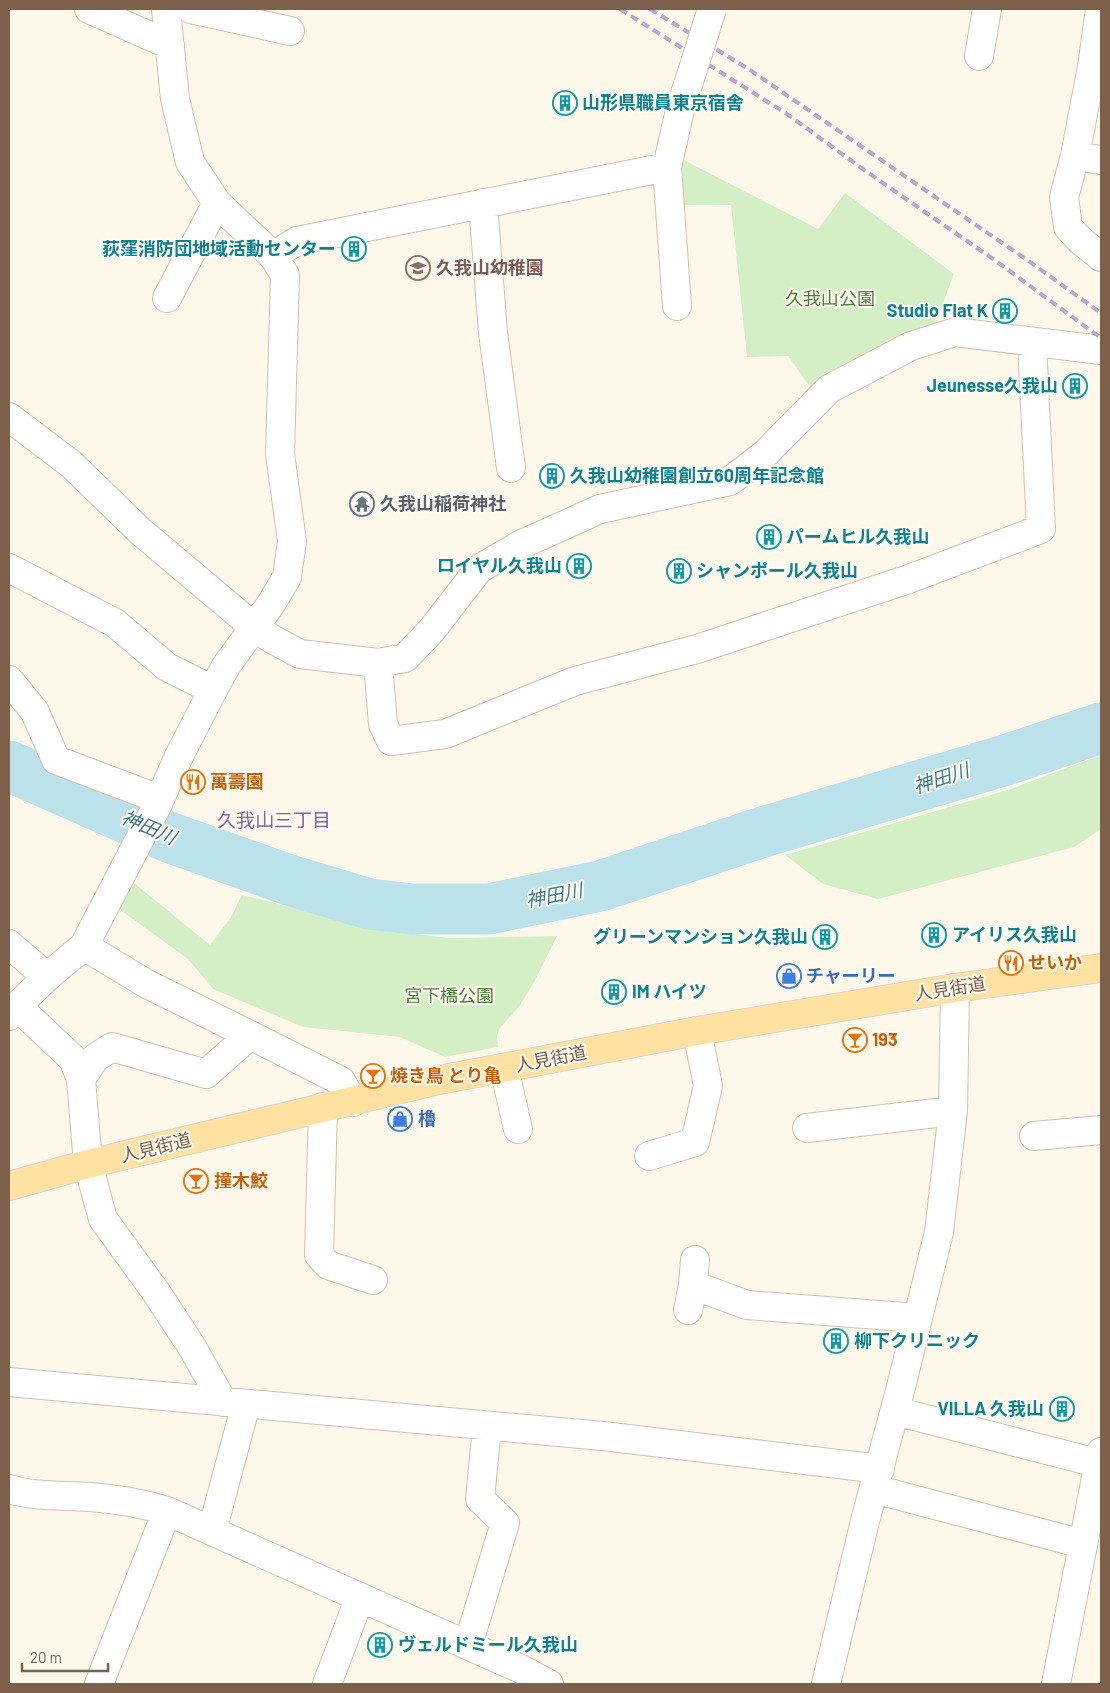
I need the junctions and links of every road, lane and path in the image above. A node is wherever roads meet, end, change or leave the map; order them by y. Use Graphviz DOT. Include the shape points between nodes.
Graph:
graph roads {
  1 [pos="89,9"];
  2 [pos="166,9"];
  3 [pos="191,9"];
  4 [pos="712,9"];
  5 [pos="987,9"];
  6 [pos="1100,9"];
  7 [pos="290,31"];
  8 [pos="170,45"];
  9 [pos="979,56"];
  10 [pos="1088,158"];
  11 [pos="667,167"];
  12 [pos="218,203"];
  13 [pos="483,203"];
  14 [pos="273,256"];
  15 [pos="1101,257"];
  16 [pos="167,298"];
  17 [pos="677,306"];
  18 [pos="1032,343"];
  19 [pos="1101,350"];
  20 [pos="9,417"];
  21 [pos="511,468"];
  22 [pos="9,568"];
  23 [pos="254,627"];
  24 [pos="378,663"];
  25 [pos="9,680"];
  26 [pos="213,690"];
  27 [pos="158,802"];
  28 [pos="9,944"];
  29 [pos="84,946"];
  30 [pos="1101,968"];
  31 [pos="47,977"];
  32 [pos="955,988"];
  33 [pos="13,1011"];
  34 [pos="697,1031"];
  35 [pos="250,1035"];
  36 [pos="504,1068"];
  37 [pos="81,1079"];
  38 [pos="353,1102"];
  39 [pos="323,1107"];
  40 [pos="953,1111"];
  41 [pos="807,1128"];
  42 [pos="518,1129"];
  43 [pos="1101,1130"];
  44 [pos="1034,1136"];
  45 [pos="649,1156"];
  46 [pos="88,1164"];
  47 [pos="9,1186"];
  48 [pos="373,1280"];
  49 [pos="692,1285"];
  50 [pos="918,1318"];
  51 [pos="9,1382"];
  52 [pos="235,1403"];
  53 [pos="895,1411"];
  54 [pos="487,1426"];
  55 [pos="1100,1460"];
  56 [pos="877,1479"];
  57 [pos="9,1489"];
  58 [pos="167,1511"];
  59 [pos="212,1531"];
  60 [pos="1083,1544"];
  61 [pos="360,1597"];
  62 [pos="468,1646"];
  63 [pos="518,1677"];
  64 [pos="99,1684"];
  65 [pos="327,1684"];
  66 [pos="549,1684"];
  67 [pos="826,1684"];
  68 [pos="1056,1684"];
  1 -- 8 [label="street"];
  2 -- 8 [label="street"];
  3 -- 7 [label="street"];
  4 -- 11 [label="street, bridge" via="680,110"];
  5 -- 9 [label="street"];
  6 -- 10 [label="street" via="1092,67"];
  8 -- 12 [label="street" via="175,99 190,162"];
  10 -- 15 [label="street" via="1064,197 1068,227"];
  11 -- 13 [label="street"];
  11 -- 17 [label="street"];
  12 -- 14 [label="street"];
  12 -- 16 [label="street"];
  13 -- 14 [label="street" via="297,241"];
  13 -- 21 [label="street" via="493,333"];
  14 -- 23 [label="street" via="285,275 280,454 292,541 287,576"];
  18 -- 19 [label="street"];
  18 -- 24 [label="street" via="955,332 911,346 829,389 766,454 730,481 600,510 520,545 479,569 431,631 405,658"];
  18 -- 24 [label="street" via="1041,529 906,580 697,649 575,682 445,734 391,741 383,724"];
  20 -- 23 [label="street" via="71,464 140,531"];
  22 -- 26 [label="street" via="115,623 167,667"];
  23 -- 24 [label="street" via="300,654"];
  23 -- 26 [label="street"];
  25 -- 27 [label="street" via="35,712 56,760"];
  26 -- 27 [label="street"];
  27 -- 29 [label="street"];
  28 -- 31 [label="street"];
  29 -- 31 [label="street"];
  29 -- 35 [label="street" via="148,984"];
  30 -- 32 [label="main road, 人見街道"];
  31 -- 33 [label="street"];
  32 -- 34 [label="main road, 人見街道"];
  32 -- 40 [label="street"];
  33 -- 37 [label="street" via="73,1058"];
  34 -- 36 [label="main road, 人見街道"];
  34 -- 45 [label="street" via="708,1086 696,1142"];
  35 -- 37 [label="street" via="206,1074 112,1046 95,1058"];
  35 -- 38 [label="street" via="341,1081"];
  36 -- 38 [label="main road, 人見街道"];
  36 -- 42 [label="street"];
  37 -- 46 [label="street"];
  38 -- 39 [label="main road, 人見街道"];
  39 -- 46 [label="main road, 人見街道"];
  39 -- 48 [label="street" via="320,1256 328,1264"];
  40 -- 41 [label="street"];
  40 -- 50 [label="street" via="939,1232"];
  43 -- 44 [label="street"];
  46 -- 47 [label="main road, 人見街道"];
  46 -- 52 [label="street" via="103,1218"];
  49 -- 50 [label="street" via="747,1305"];
  50 -- 53 [label="street"];
  51 -- 52 [label="street"];
  52 -- 54 [label="street"];
  52 -- 59 [label="street"];
  53 -- 55 [label="street"];
  53 -- 56 [label="street"];
  54 -- 56 [label="street" via="603,1436"];
  54 -- 62 [label="street" via="480,1499 505,1523"];
  55 -- 60 [label="street"];
  56 -- 60 [label="street"];
  56 -- 67 [label="street"];
  57 -- 58 [label="street" via="25,1494 142,1503"];
  58 -- 59 [label="street"];
  58 -- 64 [label="street"];
  59 -- 61 [label="street"];
  60 -- 68 [label="street"];
  61 -- 62 [label="street"];
  61 -- 65 [label="street"];
  62 -- 63 [label="street"];
  63 -- 66 [label="street"];
}
